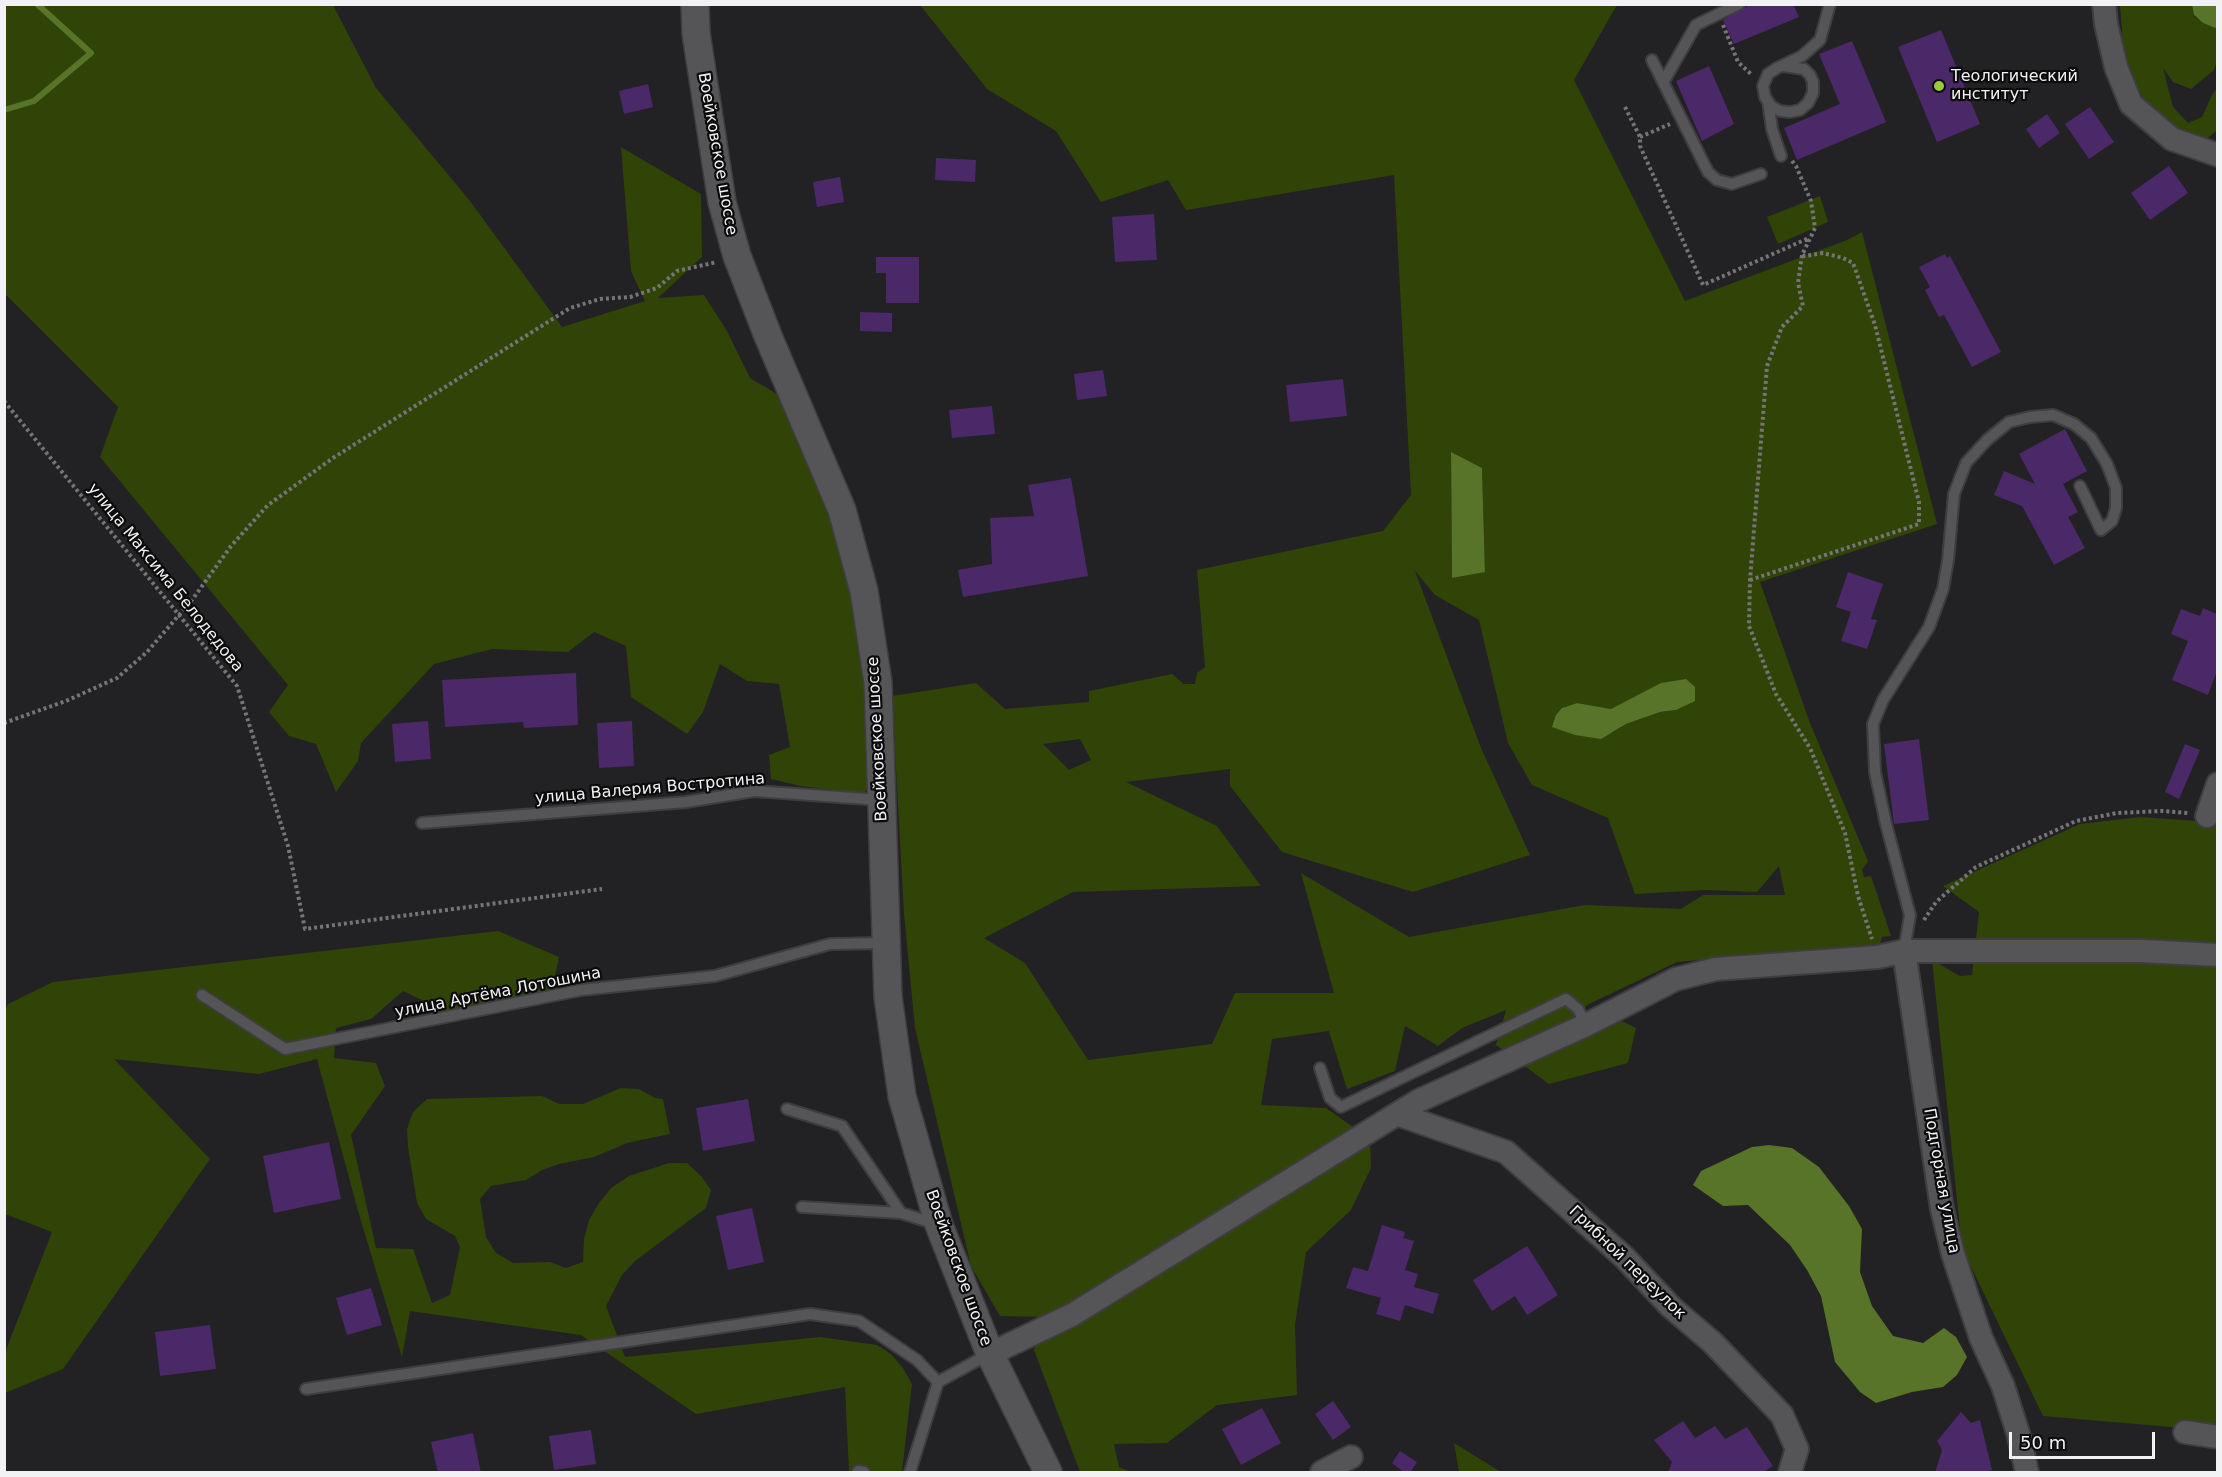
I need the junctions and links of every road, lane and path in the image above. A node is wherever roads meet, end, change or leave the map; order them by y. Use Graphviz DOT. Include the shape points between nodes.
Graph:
graph roads {
  1 [pos="695,4"];
  2 [pos="1739,4"];
  3 [pos="1830,4"];
  4 [pos="2104,4"];
  5 [pos="1719,13"];
  6 [pos="1652,60"];
  7 [pos="1783,66"];
  8 [pos="1664,81"];
  9 [pos="1763,86"];
  10 [pos="1768,101"];
  11 [pos="1625,107"];
  12 [pos="1682,118"];
  13 [pos="1640,137"];
  14 [pos="2217,155"];
  15 [pos="1781,156"];
  16 [pos="1761,174"];
  17 [pos="1792,238"];
  18 [pos="1810,238"];
  19 [pos="1794,245"];
  20 [pos="1802,255"];
  21 [pos="737,256"];
  22 [pos="4,401"];
  23 [pos="2080,486"];
  24 [pos="1750,580"];
  25 [pos="4,723"];
  26 [pos="2217,784"];
  27 [pos="882,800"];
  28 [pos="2207,816"];
  29 [pos="422,823"];
  30 [pos="602,889"];
  31 [pos="1923,922"];
  32 [pos="885,943"];
  33 [pos="1904,951"];
  34 [pos="2217,955"];
  35 [pos="1878,957"];
  36 [pos="202,995"];
  37 [pos="1586,1025"];
  38 [pos="1320,1068"];
  39 [pos="787,1109"];
  40 [pos="1397,1114"];
  41 [pos="802,1207"];
  42 [pos="901,1213"];
  43 [pos="939,1225"];
  44 [pos="990,1354"];
  45 [pos="938,1382"];
  46 [pos="306,1389"];
  47 [pos="2185,1432"];
  48 [pos="2217,1437"];
  49 [pos="1351,1457"];
  50 [pos="910,1473"];
  51 [pos="1048,1473"];
  52 [pos="1322,1473"];
  53 [pos="1790,1473"];
  54 [pos="2027,1473"];
  1 -- 21 [label="street, Воейковское шоссе" via="722,201"];
  2 -- 5 [label="lane"];
  3 -- 7 [label="lane" via="1820,40"];
  4 -- 14 [label="street" via="2116,67 2131,104 2172,139"];
  5 -- 8 [label="lane" via="1696,25"];
  5 -- 9 [label="path" via="1738,62"];
  6 -- 8 [label="lane"];
  7 -- 9 [label="lane" via="1768,74"];
  7 -- 10 [label="lane" via="1804,69 1813,82 1813,93 1800,110 1790,112 1780,111"];
  8 -- 12 [label="lane"];
  9 -- 10 [label="lane"];
  10 -- 15 [label="lane"];
  11 -- 13 [label="path"];
  12 -- 13 [label="path"];
  12 -- 16 [label="lane" via="1708,172 1717,180 1732,184"];
  13 -- 19 [label="path" via="1640,146 1703,285"];
  15 -- 18 [label="path" via="1788,157 1796,166 1811,201 1815,228"];
  17 -- 19 [label="path"];
  18 -- 19 [label="path"];
  18 -- 20 [label="path"];
  20 -- 24 [label="path" via="1798,283 1803,306 1782,327 1767,366"];
  20 -- 24 [label="path" via="1823,253 1853,263 1878,336 1919,502 1919,524"];
  21 -- 25 [label="path" via="677,271 657,288 630,297 600,299 570,308 428,397 268,505 147,652 117,678"];
  21 -- 27 [label="street, Воейковское шоссе" via="842,510 861,581 878,683"];
  22 -- 30 [label="path, улица Максима Белодедова" via="237,686 288,846 304,929"];
  23 -- 33 [label="lane" via="2101,530 2112,521 2116,508 2116,488 2108,464 2091,438 2074,424 2053,415 2009,422 1966,463 1954,494 1940,598 1929,627 1883,700 1873,724 1875,772 1910,915"];
  24 -- 35 [label="path" via="1749,626 1776,694 1810,748 1845,833 1858,896"];
  26 -- 28 [label="street"];
  27 -- 29 [label="lane, улица Валерия Востротина" via="754,791 686,802"];
  27 -- 32 [label="street, Воейковское шоссе"];
  28 -- 31 [label="path" via="2162,810 2076,820 1976,867 1936,902"];
  32 -- 36 [label="lane, улица Артёма Лотошина" via="830,944 715,976 581,990 285,1049"];
  32 -- 43 [label="street, Воейковское шоссе" via="902,1096"];
  33 -- 34 [label="street" via="2141,951"];
  33 -- 35 [label="street"];
  33 -- 54 [label="street, Подгорная улица" via="1953,1254 1981,1338 2003,1386"];
  35 -- 37 [label="street" via="1716,969 1676,979"];
  37 -- 38 [label="lane" via="1578,1009 1566,999 1341,1107 1330,1098"];
  37 -- 40 [label="street"];
  39 -- 42 [label="lane" via="842,1126"];
  40 -- 44 [label="street" via="1072,1316"];
  40 -- 53 [label="street, Грибной переулок" via="1506,1152 1624,1257 1782,1415 1797,1449"];
  41 -- 42 [label="lane"];
  42 -- 43 [label="lane"];
  43 -- 44 [label="street, Воейковское шоссе"];
  44 -- 45 [label="lane"];
  44 -- 51 [label="street, Воейковское шоссе"];
  45 -- 46 [label="lane" via="917,1360 859,1321 810,1314"];
  45 -- 50 [label="lane"];
  47 -- 48 [label="street"];
  49 -- 52 [label="street"];
}
